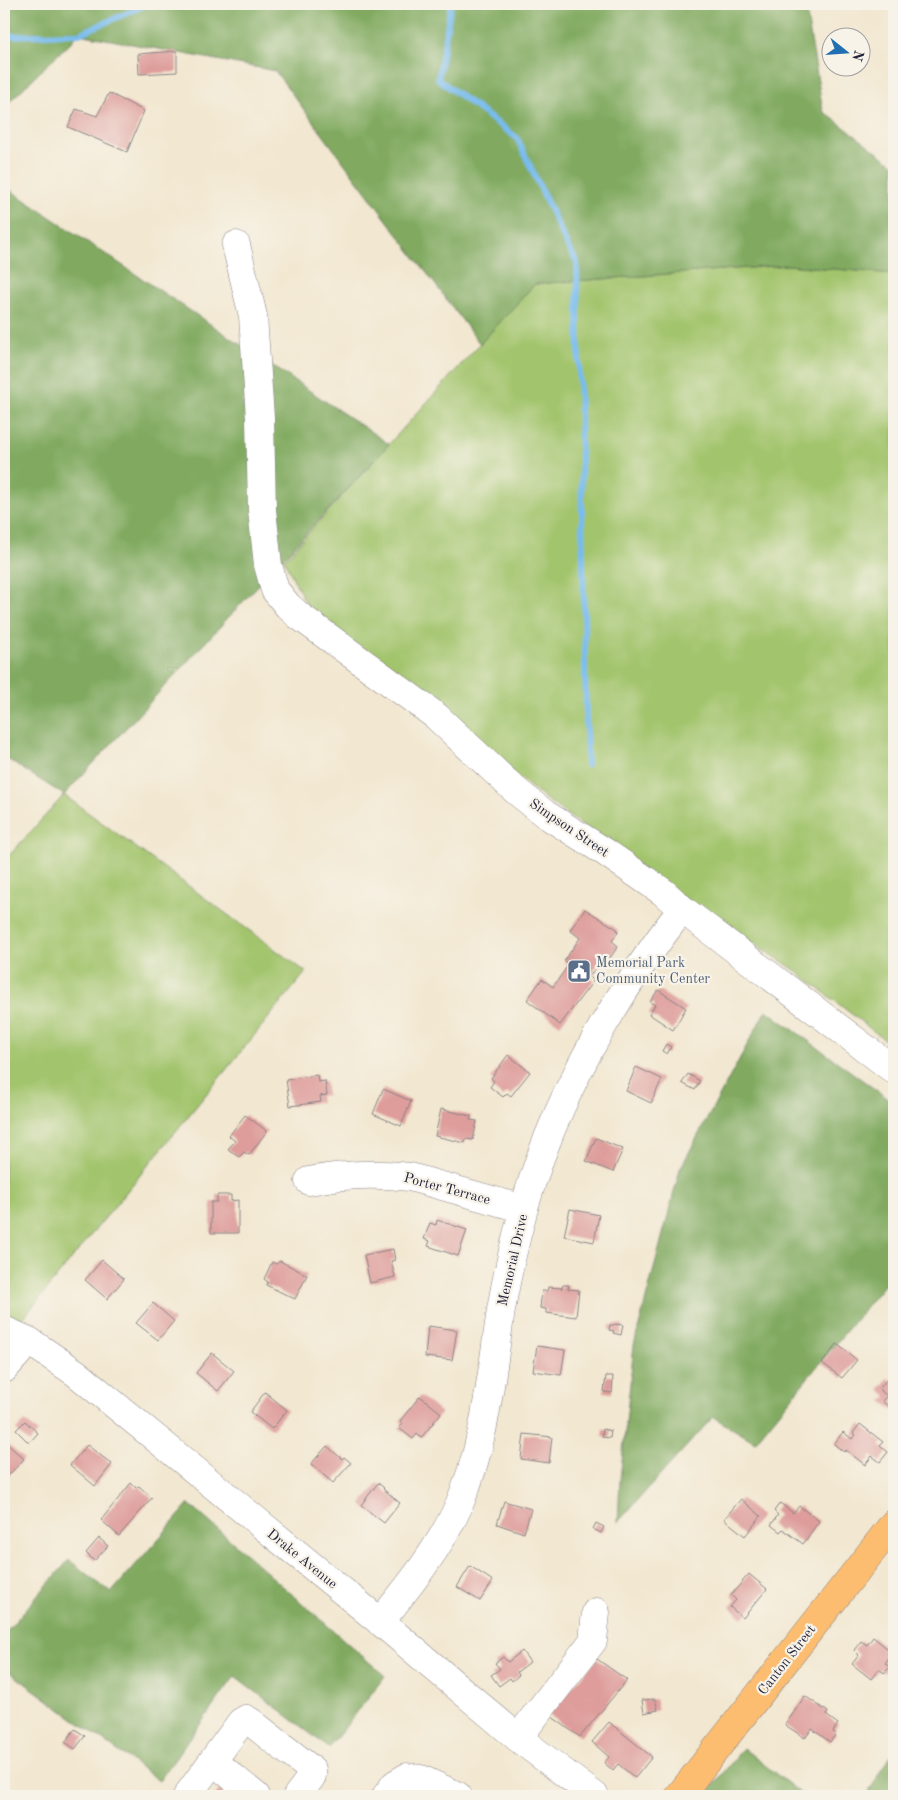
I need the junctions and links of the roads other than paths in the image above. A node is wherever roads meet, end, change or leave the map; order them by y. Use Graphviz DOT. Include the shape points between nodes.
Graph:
graph roads {
  1 [pos="236,245"];
  2 [pos="682,909"];
  3 [pos="894,1070"];
  4 [pos="309,1181"];
  5 [pos="524,1209"];
  6 [pos="4,1330"];
  7 [pos="29,1341"];
  8 [pos="4,1369"];
  9 [pos="894,1523"];
  10 [pos="596,1612"];
  11 [pos="380,1622"];
  12 [pos="518,1738"];
  13 [pos="213,1761"];
  14 [pos="188,1796"];
  15 [pos="256,1796"];
  16 [pos="297,1796"];
  17 [pos="386,1796"];
  18 [pos="458,1796"];
  19 [pos="595,1796"];
  20 [pos="679,1796"];
  1 -- 2 [label="street, Simpson Street" via="253,316 262,510 268,565 275,590 298,615 436,716 545,814 654,886"];
  2 -- 3 [label="street, Simpson Street"];
  2 -- 5 [label="street, Memorial Drive" via="614,1005 595,1038 552,1129"];
  4 -- 5 [label="street, Porter Terrace" via="360,1174 396,1176"];
  5 -- 11 [label="street, Memorial Drive" via="501,1313 491,1389 467,1482 455,1512 429,1557"];
  6 -- 7 [label="street, Drake Avenue"];
  7 -- 8 [label="street"];
  7 -- 11 [label="street, Drake Avenue" via="76,1373"];
  9 -- 20 [label="main road, Canton Street"];
  10 -- 12 [label="street" via="593,1641"];
  11 -- 12 [label="street, Drake Avenue"];
  12 -- 19 [label="street, Drake Avenue"];
  13 -- 14 [label="street"];
  13 -- 15 [label="street"];
  13 -- 16 [label="street" via="246,1719 312,1770 312,1776"];
  17 -- 18 [label="street" via="395,1784 407,1777 421,1779"];
}
